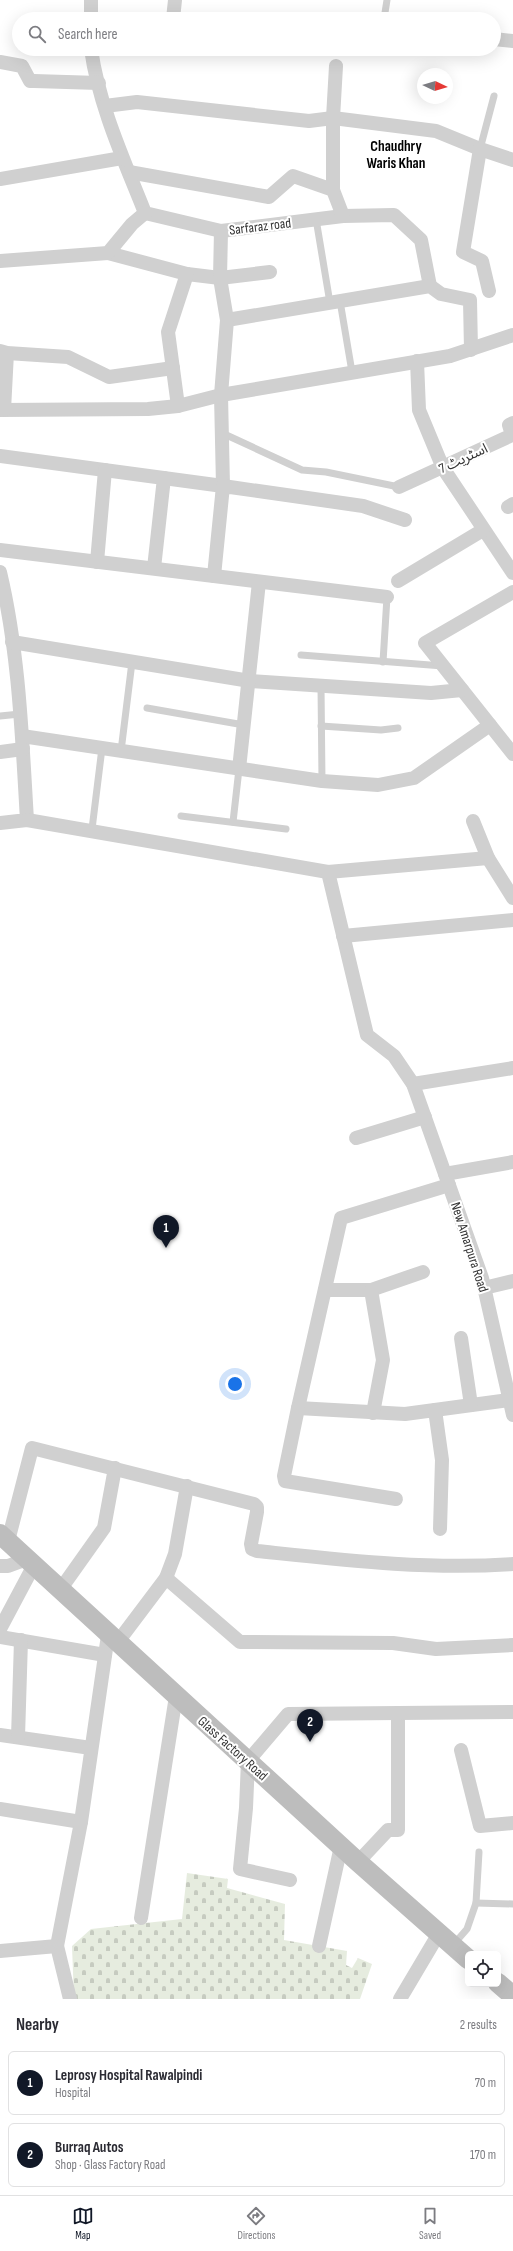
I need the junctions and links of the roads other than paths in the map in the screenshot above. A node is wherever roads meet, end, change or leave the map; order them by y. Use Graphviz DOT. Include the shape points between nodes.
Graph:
graph roads {
  1 [pos="91,0"];
  2 [pos="175,0"];
  3 [pos="387,0"];
  4 [pos="91,12"];
  5 [pos="174,12"];
  6 [pos="385,12"];
  7 [pos="501,40"];
  8 [pos="513,41"];
  9 [pos="93,56"];
  10 [pos="0,62"];
  11 [pos="336,66"];
  12 [pos="99,83"];
  13 [pos="494,96"];
  14 [pos="105,106"];
  15 [pos="333,118"];
  16 [pos="480,149"];
  17 [pos="122,158"];
  18 [pos="513,160"];
  19 [pos="129,172"];
  20 [pos="0,179"];
  21 [pos="333,190"];
  22 [pos="145,213"];
  23 [pos="343,216"];
  24 [pos="316,219"];
  25 [pos="221,231"];
  26 [pos="108,253"];
  27 [pos="0,261"];
  28 [pos="270,272"];
  29 [pos="187,274"];
  30 [pos="220,278"];
  31 [pos="430,286"];
  32 [pos="489,291"];
  33 [pos="335,302"];
  34 [pos="227,320"];
  35 [pos="513,335"];
  36 [pos="471,350"];
  37 [pos="4,352"];
  38 [pos="417,361"];
  39 [pos="173,368"];
  40 [pos="352,372"];
  41 [pos="221,395"];
  42 [pos="178,406"];
  43 [pos="2,410"];
  44 [pos="513,423"];
  45 [pos="222,433"];
  46 [pos="0,456"];
  47 [pos="443,468"];
  48 [pos="105,470"];
  49 [pos="164,478"];
  50 [pos="223,486"];
  51 [pos="399,487"];
  52 [pos="405,520"];
  53 [pos="483,530"];
  54 [pos="0,550"];
  55 [pos="98,562"];
  56 [pos="154,568"];
  57 [pos="0,572"];
  58 [pos="513,573"];
  59 [pos="214,576"];
  60 [pos="398,581"];
  61 [pos="259,582"];
  62 [pos="513,592"];
  63 [pos="387,597"];
  64 [pos="12,642"];
  65 [pos="301,656"];
  66 [pos="132,662"];
  67 [pos="382,662"];
  68 [pos="443,666"];
  69 [pos="250,681"];
  70 [pos="321,686"];
  71 [pos="462,690"];
  72 [pos="147,708"];
  73 [pos="20,714"];
  74 [pos="0,716"];
  75 [pos="244,725"];
  76 [pos="490,725"];
  77 [pos="321,726"];
  78 [pos="398,728"];
  79 [pos="22,742"];
  80 [pos="102,748"];
  81 [pos="121,751"];
  82 [pos="0,752"];
  83 [pos="513,754"];
  84 [pos="239,769"];
  85 [pos="322,781"];
  86 [pos="181,816"];
  87 [pos="27,820"];
  88 [pos="473,821"];
  89 [pos="233,822"];
  90 [pos="0,823"];
  91 [pos="92,829"];
  92 [pos="286,829"];
  93 [pos="488,858"];
  94 [pos="328,872"];
  95 [pos="513,898"];
  96 [pos="513,920"];
  97 [pos="343,936"];
  98 [pos="513,1068"];
  99 [pos="413,1084"];
  100 [pos="425,1117"];
  101 [pos="356,1138"];
  102 [pos="513,1162"];
  103 [pos="447,1179"];
  104 [pos="423,1272"];
  105 [pos="513,1282"];
  106 [pos="484,1288"];
  107 [pos="325,1290"];
  108 [pos="371,1290"];
  109 [pos="461,1338"];
  110 [pos="470,1405"];
  111 [pos="298,1408"];
  112 [pos="435,1410"];
  113 [pos="512,1410"];
  114 [pos="374,1412"];
  115 [pos="115,1468"];
  116 [pos="187,1486"];
  117 [pos="396,1499"];
  118 [pos="440,1529"];
  119 [pos="4,1538"];
  120 [pos="30,1562"];
  121 [pos="513,1564"];
  122 [pos="0,1566"];
  123 [pos="166,1578"];
  124 [pos="60,1590"];
  125 [pos="0,1629"];
  126 [pos="0,1637"];
  127 [pos="21,1640"];
  128 [pos="110,1644"];
  129 [pos="513,1645"];
  130 [pos="176,1696"];
  131 [pos="513,1712"];
  132 [pos="398,1713"];
  133 [pos="0,1735"];
  134 [pos="18,1737"];
  135 [pos="91,1748"];
  136 [pos="462,1750"];
  137 [pos="248,1762"];
  138 [pos="0,1810"];
  139 [pos="81,1822"];
  140 [pos="513,1823"];
  141 [pos="341,1846"];
  142 [pos="478,1852"];
  143 [pos="358,1862"];
  144 [pos="290,1880"];
  145 [pos="476,1903"];
  146 [pos="513,1904"];
  147 [pos="141,1918"];
  148 [pos="445,1940"];
  149 [pos="57,1946"];
  150 [pos="319,1946"];
  151 [pos="0,1951"];
  152 [pos="465,1957"];
  153 [pos="501,1986"];
  154 [pos="513,1996"];
  155 [pos="70,1999"];
  156 [pos="400,1999"];
  1 -- 4 [label="street"];
  2 -- 5 [label="street"];
  3 -- 6 [label="lane"];
  7 -- 8 [label="street"];
  9 -- 12 [label="street"];
  10 -- 12 [label="street" via="22,66 30,80 34,81"];
  11 -- 15 [label="street"];
  12 -- 14 [label="street"];
  13 -- 16 [label="lane"];
  14 -- 15 [label="street" via="137,102 309,121"];
  14 -- 17 [label="street"];
  15 -- 16 [label="street" via="436,130"];
  15 -- 21 [label="street"];
  16 -- 18 [label="street"];
  16 -- 32 [label="street" via="463,252 482,261"];
  17 -- 19 [label="street"];
  17 -- 20 [label="street"];
  19 -- 21 [label="street" via="269,197 293,176"];
  19 -- 22 [label="street"];
  21 -- 23 [label="street"];
  22 -- 25 [label="street, Sarfaraz road"];
  22 -- 26 [label="street" via="132,224"];
  23 -- 24 [label="street, Sarfaraz road"];
  23 -- 31 [label="street, Sarfaraz road" via="394,215 421,240"];
  24 -- 25 [label="street, Sarfaraz road"];
  24 -- 33 [label="lane"];
  25 -- 30 [label="street"];
  26 -- 27 [label="street"];
  26 -- 29 [label="street"];
  28 -- 30 [label="street"];
  29 -- 30 [label="street"];
  29 -- 39 [label="street" via="168,332"];
  30 -- 34 [label="street"];
  31 -- 33 [label="street"];
  31 -- 36 [label="street" via="441,294 470,300"];
  33 -- 34 [label="street"];
  33 -- 40 [label="lane"];
  34 -- 41 [label="street"];
  35 -- 36 [label="street"];
  36 -- 38 [label="street"];
  37 -- 39 [label="street" via="68,357 108,376"];
  37 -- 43 [label="street"];
  38 -- 40 [label="street"];
  38 -- 47 [label="street" via="419,410"];
  39 -- 42 [label="street"];
  40 -- 41 [label="street"];
  41 -- 42 [label="street"];
  41 -- 45 [label="street"];
  42 -- 43 [label="street" via="148,409"];
  44 -- 47 [label="street, اسٹریٹ 7" via="509,425 512,435"];
  45 -- 50 [label="street"];
  45 -- 51 [label="lane" via="302,470 326,472"];
  46 -- 48 [label="street"];
  47 -- 51 [label="street, اسٹریٹ 7"];
  47 -- 53 [label="street"];
  48 -- 49 [label="street"];
  48 -- 55 [label="street"];
  49 -- 50 [label="street"];
  49 -- 56 [label="street"];
  50 -- 52 [label="street" via="363,506"];
  50 -- 59 [label="street"];
  53 -- 58 [label="street"];
  53 -- 60 [label="street"];
  54 -- 55 [label="street"];
  55 -- 56 [label="street"];
  56 -- 59 [label="street"];
  57 -- 64 [label="street" via="8,605"];
  59 -- 61 [label="street"];
  61 -- 63 [label="street"];
  61 -- 69 [label="street"];
  62 -- 68 [label="street" via="425,643"];
  63 -- 67 [label="lane"];
  64 -- 66 [label="street"];
  64 -- 73 [label="street"];
  65 -- 67 [label="lane"];
  66 -- 69 [label="street"];
  66 -- 81 [label="lane"];
  67 -- 68 [label="lane"];
  68 -- 71 [label="street"];
  69 -- 70 [label="street"];
  69 -- 75 [label="street"];
  70 -- 71 [label="street" via="431,693"];
  70 -- 77 [label="lane"];
  71 -- 76 [label="street"];
  72 -- 75 [label="lane"];
  73 -- 74 [label="lane"];
  73 -- 79 [label="street"];
  75 -- 84 [label="street"];
  76 -- 83 [label="street"];
  76 -- 85 [label="street" via="414,778 378,784"];
  77 -- 78 [label="lane" via="381,730"];
  77 -- 85 [label="lane"];
  79 -- 80 [label="street"];
  79 -- 82 [label="street"];
  79 -- 87 [label="street"];
  80 -- 81 [label="street"];
  80 -- 91 [label="lane"];
  81 -- 84 [label="street"];
  84 -- 85 [label="street"];
  84 -- 89 [label="lane"];
  86 -- 89 [label="lane"];
  87 -- 90 [label="street"];
  87 -- 91 [label="street"];
  88 -- 93 [label="street"];
  89 -- 92 [label="lane"];
  91 -- 94 [label="street"];
  93 -- 94 [label="street"];
  93 -- 95 [label="street"];
  94 -- 97 [label="street, New Amarpura Road"];
  96 -- 97 [label="street"];
  97 -- 99 [label="street, New Amarpura Road" via="367,1035 394,1056"];
  98 -- 99 [label="street"];
  99 -- 100 [label="street, New Amarpura Road"];
  100 -- 101 [label="street"];
  100 -- 103 [label="street, New Amarpura Road"];
  102 -- 103 [label="street"];
  103 -- 106 [label="street, New Amarpura Road"];
  103 -- 107 [label="street" via="341,1218"];
  104 -- 108 [label="street"];
  105 -- 106 [label="street"];
  106 -- 113 [label="street, New Amarpura Road"];
  107 -- 108 [label="street"];
  107 -- 111 [label="street"];
  108 -- 114 [label="street" via="383,1360"];
  109 -- 110 [label="street"];
  110 -- 112 [label="street"];
  110 -- 113 [label="street"];
  111 -- 114 [label="street"];
  111 -- 117 [label="street" via="285,1481"];
  112 -- 114 [label="street" via="405,1414"];
  112 -- 118 [label="street" via="442,1460"];
  115 -- 116 [label="street"];
  115 -- 119 [label="street" via="32,1448"];
  115 -- 124 [label="street" via="104,1528"];
  116 -- 121 [label="street" via="254,1504 257,1512 251,1544 252,1549 257,1551 402,1566 465,1567"];
  116 -- 123 [label="street" via="175,1554"];
  119 -- 120 [label="street, Glass Factory Road"];
  120 -- 122 [label="street"];
  120 -- 124 [label="street, Glass Factory Road"];
  120 -- 125 [label="street"];
  123 -- 128 [label="street"];
  123 -- 129 [label="street" via="240,1642 393,1643 436,1649"];
  124 -- 128 [label="street, Glass Factory Road"];
  126 -- 127 [label="street"];
  127 -- 128 [label="street"];
  127 -- 134 [label="street"];
  128 -- 130 [label="street, Glass Factory Road"];
  128 -- 135 [label="street"];
  130 -- 137 [label="street, Glass Factory Road"];
  130 -- 147 [label="street"];
  131 -- 132 [label="street"];
  132 -- 137 [label="street" via="288,1714"];
  132 -- 143 [label="street" via="398,1830 388,1830"];
  133 -- 134 [label="street"];
  134 -- 135 [label="street"];
  135 -- 139 [label="street"];
  136 -- 140 [label="street" via="480,1826"];
  137 -- 141 [label="street, Glass Factory Road"];
  137 -- 144 [label="street" via="240,1869"];
  138 -- 139 [label="street"];
  139 -- 149 [label="street"];
  141 -- 143 [label="street, Glass Factory Road"];
  141 -- 150 [label="street"];
  142 -- 145 [label="lane"];
  143 -- 148 [label="street, Glass Factory Road"];
  145 -- 146 [label="lane"];
  145 -- 148 [label="lane" via="467,1929"];
  148 -- 152 [label="street, Glass Factory Road"];
  148 -- 156 [label="street"];
  149 -- 151 [label="street"];
  149 -- 155 [label="street"];
  153 -- 154 [label="street"];
}
